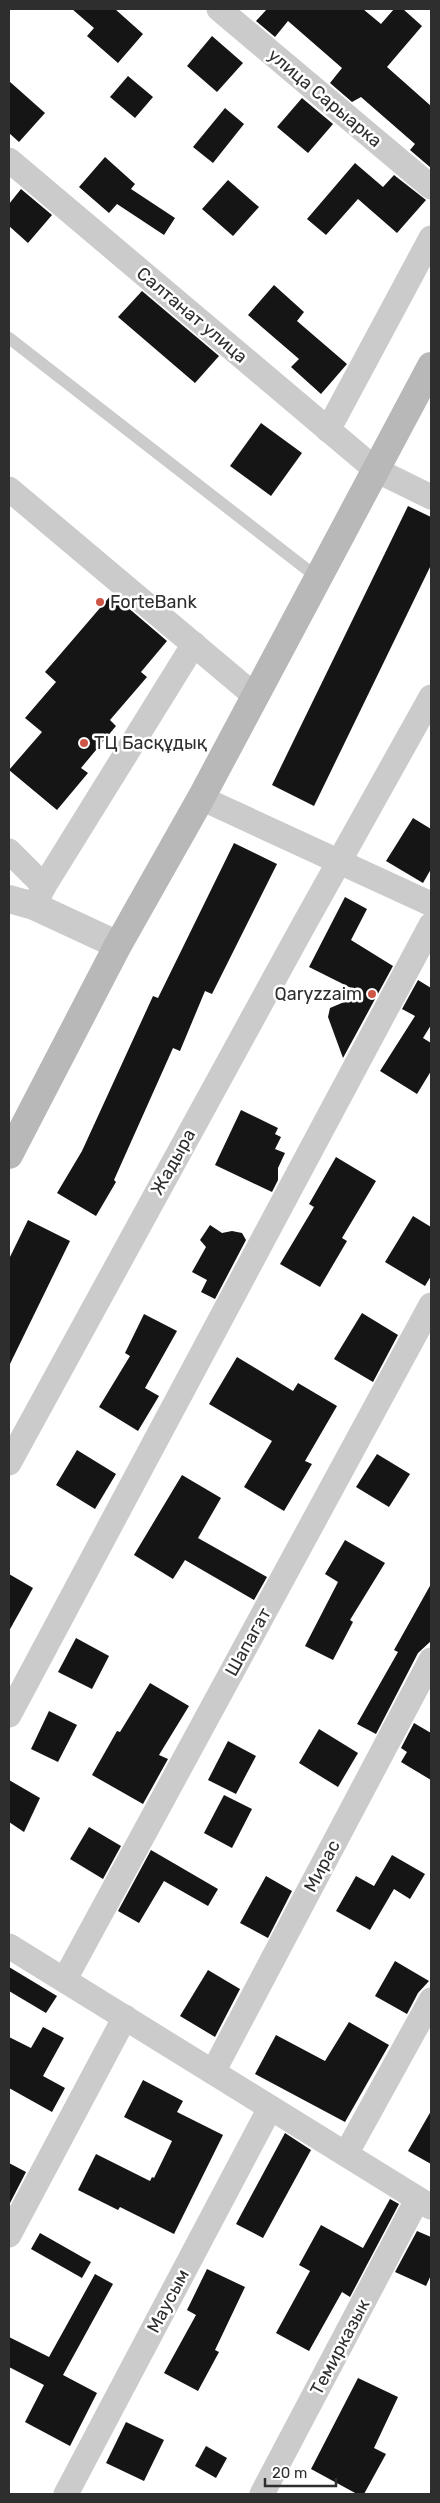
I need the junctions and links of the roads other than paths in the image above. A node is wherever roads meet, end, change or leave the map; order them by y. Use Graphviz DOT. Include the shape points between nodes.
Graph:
graph roads {
  1 [pos="219,9"];
  2 [pos="9,160"];
  3 [pos="431,187"];
  4 [pos="431,238"];
  5 [pos="9,338"];
  6 [pos="431,366"];
  7 [pos="328,430"];
  8 [pos="376,470"];
  9 [pos="9,489"];
  10 [pos="431,497"];
  11 [pos="318,578"];
  12 [pos="194,644"];
  13 [pos="255,696"];
  14 [pos="431,697"];
  15 [pos="201,798"];
  16 [pos="9,851"];
  17 [pos="339,862"];
  18 [pos="29,897"];
  19 [pos="431,904"];
  20 [pos="431,925"];
  21 [pos="118,945"];
  22 [pos="18,1123"];
  23 [pos="9,1155"];
  24 [pos="431,1305"];
  25 [pos="9,1463"];
  26 [pos="431,1660"];
  27 [pos="9,1716"];
  28 [pos="9,1946"];
  29 [pos="65,1979"];
  30 [pos="431,2000"];
  31 [pos="125,2017"];
  32 [pos="213,2072"];
  33 [pos="270,2108"];
  34 [pos="346,2154"];
  35 [pos="424,2204"];
  36 [pos="9,2235"];
  37 [pos="66,2494"];
  38 [pos="262,2494"];
  1 -- 3 [label="street, улица Сарыарка"];
  2 -- 7 [label="street, Салтанат улица"];
  4 -- 7 [label="street"];
  5 -- 11 [label="lane"];
  6 -- 8 [label="main road"];
  7 -- 8 [label="street, Салтанат улица"];
  8 -- 10 [label="street"];
  8 -- 11 [label="main road"];
  9 -- 12 [label="street"];
  11 -- 13 [label="main road"];
  12 -- 13 [label="street"];
  12 -- 18 [label="street"];
  13 -- 15 [label="main road"];
  14 -- 17 [label="street, Жадыра"];
  15 -- 17 [label="street"];
  15 -- 21 [label="main road"];
  16 -- 18 [label="street"];
  17 -- 19 [label="street"];
  17 -- 25 [label="street, Жадыра"];
  18 -- 21 [label="street"];
  20 -- 27 [label="street"];
  21 -- 22 [label="main road"];
  22 -- 23 [label="main road"];
  24 -- 29 [label="street, Шапагат"];
  26 -- 32 [label="street, Мирас"];
  28 -- 29 [label="street"];
  29 -- 31 [label="street"];
  30 -- 34 [label="street"];
  31 -- 32 [label="street"];
  31 -- 36 [label="street"];
  32 -- 33 [label="street"];
  33 -- 34 [label="street"];
  33 -- 37 [label="street, Маусым"];
  34 -- 35 [label="street"];
  35 -- 38 [label="street, Темирказык"];
}
